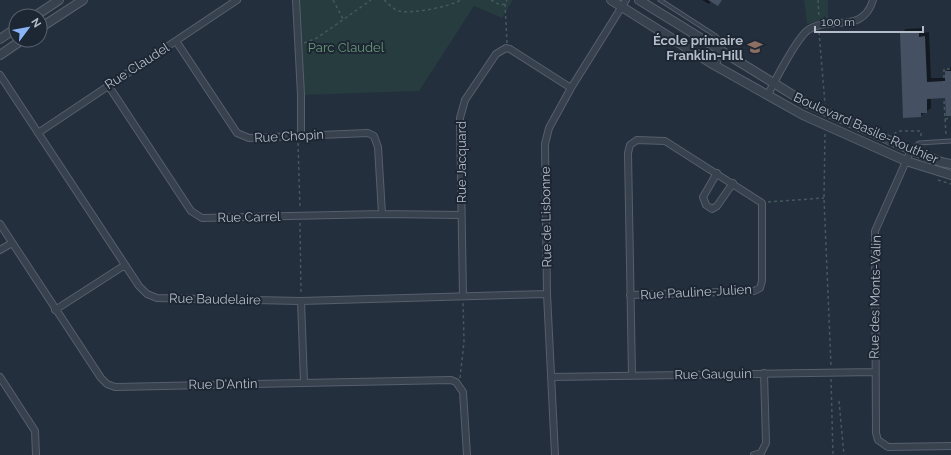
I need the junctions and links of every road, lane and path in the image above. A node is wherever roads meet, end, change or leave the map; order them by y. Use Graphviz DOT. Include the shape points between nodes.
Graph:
graph roads {
  1 [pos="59,0"];
  2 [pos="83,0"];
  3 [pos="237,0"];
  4 [pos="296,0"];
  5 [pos="333,0"];
  6 [pos="371,0"];
  7 [pos="384,0"];
  8 [pos="460,0"];
  9 [pos="491,0"];
  10 [pos="507,0"];
  11 [pos="611,0"];
  12 [pos="639,0"];
  13 [pos="660,0"];
  14 [pos="818,0"];
  15 [pos="873,0"];
  16 [pos="624,3"];
  17 [pos="504,4"];
  18 [pos="46,8"];
  19 [pos="343,19"];
  20 [pos="48,23"];
  21 [pos="819,26"];
  22 [pos="176,41"];
  23 [pos="298,45"];
  24 [pos="10,48"];
  25 [pos="507,49"];
  26 [pos="722,51"];
  27 [pos="0,55"];
  28 [pos="714,65"];
  29 [pos="951,69"];
  30 [pos="0,75"];
  31 [pos="773,84"];
  32 [pos="944,84"];
  33 [pos="108,85"];
  34 [pos="571,88"];
  35 [pos="768,95"];
  36 [pos="944,101"];
  37 [pos="826,112"];
  38 [pos="951,118"];
  39 [pos="945,119"];
  40 [pos="825,123"];
  41 [pos="38,133"];
  42 [pos="301,134"];
  43 [pos="921,136"];
  44 [pos="946,136"];
  45 [pos="891,140"];
  46 [pos="951,142"];
  47 [pos="912,150"];
  48 [pos="906,161"];
  49 [pos="951,164"];
  50 [pos="717,173"];
  51 [pos="951,175"];
  52 [pos="732,183"];
  53 [pos="824,198"];
  54 [pos="762,203"];
  55 [pos="382,214"];
  56 [pos="461,215"];
  57 [pos="0,224"];
  58 [pos="12,243"];
  59 [pos="0,250"];
  60 [pos="125,265"];
  61 [pos="547,294"];
  62 [pos="630,295"];
  63 [pos="463,296"];
  64 [pos="301,301"];
  65 [pos="55,310"];
  66 [pos="831,372"];
  67 [pos="875,372"];
  68 [pos="764,373"];
  69 [pos="632,376"];
  70 [pos="0,377"];
  71 [pos="551,377"];
  72 [pos="304,382"];
  73 [pos="459,385"];
  74 [pos="839,401"];
  75 [pos="951,446"];
  76 [pos="36,455"];
  77 [pos="467,455"];
  78 [pos="555,455"];
  79 [pos="754,455"];
  80 [pos="833,455"];
  81 [pos="844,455"];
  1 -- 18 [label="street"];
  2 -- 20 [label="street"];
  3 -- 22 [label="street, Rue Claudel"];
  4 -- 23 [label="street"];
  5 -- 19 [label="path"];
  6 -- 19 [label="path"];
  7 -- 8 [label="path" via="398,11 429,9"];
  9 -- 17 [label="path" via="500,5"];
  10 -- 17 [label="path"];
  11 -- 16 [label="street, Boulevard Basile-Routhier"];
  12 -- 26 [label="street, Boulevard Basile-Routhier"];
  13 -- 26 [label="lane" via="716,36 721,42"];
  14 -- 21 [label="path"];
  15 -- 21 [label="street" via="864,16 856,21"];
  16 -- 28 [label="street, Boulevard Basile-Routhier"];
  16 -- 34 [label="street, Rue de Lisbonne"];
  17 -- 25 [label="path"];
  19 -- 23 [label="path" via="317,38"];
  21 -- 31 [label="street" via="808,31"];
  21 -- 37 [label="path"];
  22 -- 33 [label="street, Rue Claudel"];
  22 -- 42 [label="street, Rue Chopin" via="236,133 249,138"];
  23 -- 42 [label="street"];
  24 -- 27 [label="street"];
  25 -- 34 [label="street"];
  25 -- 56 [label="street, Rue Jacquard" via="496,54 462,108"];
  26 -- 28 [label="street"];
  26 -- 31 [label="street, Boulevard Basile-Routhier"];
  28 -- 35 [label="street, Boulevard Basile-Routhier"];
  29 -- 32 [label="path" via="944,69"];
  30 -- 41 [label="street, Rue Baudelaire"];
  31 -- 35 [label="street"];
  31 -- 37 [label="street, Boulevard Basile-Routhier"];
  33 -- 41 [label="street, Rue Claudel"];
  33 -- 55 [label="street, Rue Carrel" via="190,211 202,218"];
  34 -- 61 [label="street, Rue de Lisbonne" via="549,128 545,144"];
  35 -- 40 [label="street, Boulevard Basile-Routhier" via="803,115"];
  36 -- 39 [label="path"];
  37 -- 45 [label="street, Boulevard Basile-Routhier"];
  38 -- 39 [label="path"];
  39 -- 44 [label="path"];
  40 -- 48 [label="street, Boulevard Basile-Routhier"];
  40 -- 53 [label="path"];
  41 -- 60 [label="street, Rue Baudelaire"];
  42 -- 55 [label="street, Rue Chopin" via="368,133 374,136 378,147"];
  43 -- 45 [label="path" via="921,131 898,131"];
  45 -- 47 [label="street, Boulevard Basile-Routhier"];
  46 -- 47 [label="lane" via="919,143"];
  47 -- 48 [label="street, Rue des Monts-Valin"];
  47 -- 49 [label="street, Boulevard Basile-Routhier"];
  48 -- 51 [label="street, Boulevard Basile-Routhier"];
  48 -- 67 [label="street, Rue des Monts-Valin" via="875,231"];
  50 -- 52 [label="street, Rue Pauline-Julien"];
  50 -- 52 [label="street" via="703,197 706,205 712,208 717,206"];
  50 -- 62 [label="street, Rue Pauline-Julien" via="665,141 637,140 630,145"];
  52 -- 54 [label="street, Rue Pauline-Julien"];
  53 -- 54 [label="path"];
  53 -- 66 [label="path"];
  54 -- 62 [label="street, Rue Pauline-Julien" via="760,288 754,291"];
  55 -- 56 [label="street, Rue Carrel"];
  56 -- 63 [label="street, Rue Jacquard"];
  57 -- 58 [label="street, Rue D'Antin"];
  58 -- 59 [label="street"];
  58 -- 65 [label="street, Rue D'Antin"];
  60 -- 64 [label="street, Rue Baudelaire" via="142,290 157,298"];
  60 -- 65 [label="street"];
  61 -- 63 [label="street, Rue Baudelaire"];
  61 -- 71 [label="street, Rue de Lisbonne"];
  62 -- 69 [label="street, Rue Pauline-Julien"];
  63 -- 64 [label="street, Rue Baudelaire"];
  63 -- 73 [label="path" via="464,342"];
  64 -- 72 [label="street"];
  65 -- 72 [label="street, Rue D'Antin" via="101,378 115,387"];
  66 -- 67 [label="street, Rue Gauguin"];
  66 -- 68 [label="street, Rue Gauguin"];
  66 -- 80 [label="path"];
  67 -- 75 [label="street, Rue des Monts-Valin" via="878,440 888,447"];
  68 -- 69 [label="street, Rue Gauguin"];
  68 -- 79 [label="street" via="766,443 761,453"];
  69 -- 71 [label="street, Rue Gauguin"];
  70 -- 76 [label="street" via="35,431"];
  71 -- 78 [label="street, Rue de Lisbonne"];
  72 -- 73 [label="street, Rue D'Antin" via="451,380"];
  73 -- 77 [label="street" via="463,392"];
  74 -- 81 [label="path"];
}
